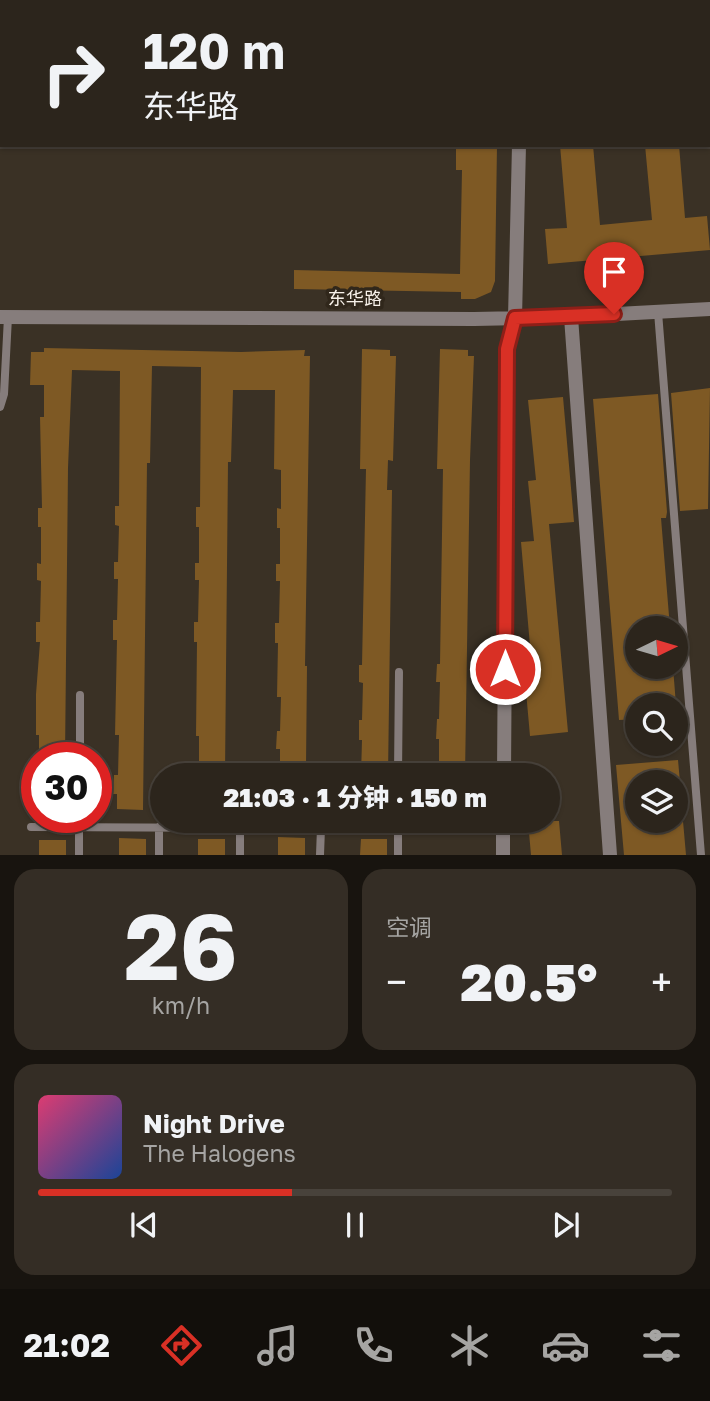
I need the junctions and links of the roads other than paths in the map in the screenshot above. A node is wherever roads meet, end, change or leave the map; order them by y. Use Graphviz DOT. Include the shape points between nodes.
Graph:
graph roads {
  1 [pos="519,147"];
  2 [pos="710,309"];
  3 [pos="658,312"];
  4 [pos="4,317"];
  5 [pos="571,317"];
  6 [pos="515,318"];
  7 [pos="0,407"];
  8 [pos="398,672"];
  9 [pos="80,695"];
  10 [pos="79,742"];
  11 [pos="398,763"];
  12 [pos="504,763"];
  13 [pos="112,824"];
  14 [pos="150,826"];
  15 [pos="79,833"];
  16 [pos="159,833"];
  17 [pos="240,833"];
  18 [pos="321,833"];
  19 [pos="398,833"];
  20 [pos="503,833"];
  21 [pos="79,855"];
  22 [pos="159,855"];
  23 [pos="240,855"];
  24 [pos="320,855"];
  25 [pos="398,855"];
  26 [pos="503,855"];
  27 [pos="610,855"];
  28 [pos="701,855"];
  1 -- 6 [label="street"];
  2 -- 3 [label="street, 东华路"];
  3 -- 5 [label="street, 东华路"];
  3 -- 28 [label="lane"];
  4 -- 6 [label="street, 东华路"];
  4 -- 7 [label="lane"];
  5 -- 6 [label="street, 东华路"];
  5 -- 27 [label="street"];
  6 -- 12 [label="street" via="507,349"];
  8 -- 11 [label="lane"];
  9 -- 10 [label="lane"];
  13 -- 14 [label="lane"];
  15 -- 21 [label="lane"];
  16 -- 22 [label="lane"];
  17 -- 23 [label="lane"];
  18 -- 24 [label="lane"];
  19 -- 25 [label="lane"];
  20 -- 26 [label="street"];
}
